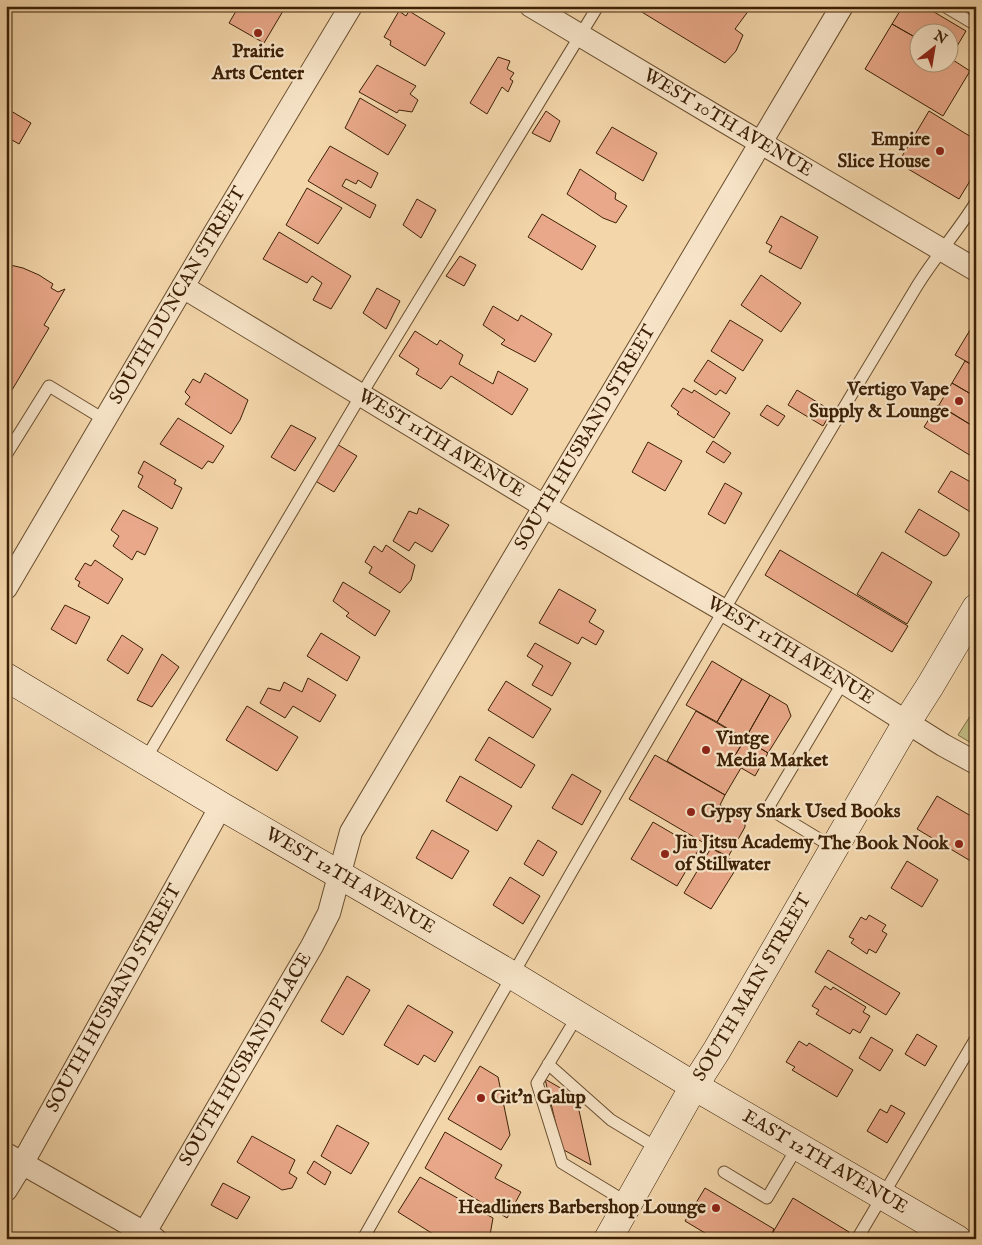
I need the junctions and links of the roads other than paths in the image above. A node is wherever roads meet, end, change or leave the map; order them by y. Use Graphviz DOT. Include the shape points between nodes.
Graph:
graph roads {
  1 [pos="351,6"];
  2 [pos="531,6"];
  3 [pos="598,6"];
  4 [pos="842,6"];
  5 [pos="944,6"];
  6 [pos="976,25"];
  7 [pos="580,36"];
  8 [pos="762,143"];
  9 [pos="976,202"];
  10 [pos="943,250"];
  11 [pos="976,270"];
  12 [pos="183,288"];
  13 [pos="361,395"];
  14 [pos="105,420"];
  15 [pos="6,455"];
  16 [pos="544,506"];
  17 [pos="6,588"];
  18 [pos="976,608"];
  19 [pos="723,610"];
  20 [pos="6,677"];
  21 [pos="843,682"];
  22 [pos="907,722"];
  23 [pos="145,760"];
  24 [pos="976,764"];
  25 [pos="221,806"];
  26 [pos="834,848"];
  27 [pos="339,874"];
  28 [pos="512,975"];
  29 [pos="578,1015"];
  30 [pos="976,1038"];
  31 [pos="548,1064"];
  32 [pos="694,1086"];
  33 [pos="798,1146"];
  34 [pos="659,1149"];
  35 [pos="14,1159"];
  36 [pos="724,1172"];
  37 [pos="6,1190"];
  38 [pos="883,1195"];
  39 [pos="628,1203"];
  40 [pos="147,1237"];
  41 [pos="363,1239"];
  42 [pos="608,1239"];
  43 [pos="857,1239"];
  44 [pos="957,1239"];
  1 -- 12 [label="street, SOUTH DUNCAN STREET"];
  2 -- 7 [label="street, WEST 10TH AVENUE"];
  3 -- 7 [label="lane"];
  4 -- 8 [label="street, SOUTH HUSBAND STREET"];
  5 -- 6 [label="lane"];
  7 -- 8 [label="street, WEST 10TH AVENUE"];
  7 -- 13 [label="lane"];
  8 -- 10 [label="street, WEST 10TH AVENUE"];
  8 -- 16 [label="street, SOUTH HUSBAND STREET"];
  9 -- 10 [label="lane"];
  10 -- 11 [label="street, WEST 10TH AVENUE"];
  10 -- 19 [label="lane" via="916,286"];
  12 -- 13 [label="street, WEST 11TH AVENUE"];
  12 -- 14 [label="street, SOUTH DUNCAN STREET"];
  13 -- 16 [label="street, WEST 11TH AVENUE"];
  13 -- 23 [label="lane"];
  14 -- 15 [label="lane" via="48,386"];
  14 -- 17 [label="street, SOUTH DUNCAN STREET" via="16,562"];
  16 -- 19 [label="street, WEST 11TH AVENUE"];
  16 -- 27 [label="street, SOUTH HUSBAND STREET" via="351,832"];
  18 -- 22 [label="main road, SOUTH MAIN STREET"];
  19 -- 21 [label="street, WEST 11TH AVENUE"];
  19 -- 28 [label="lane"];
  20 -- 23 [label="main road, WEST 12TH AVENUE"];
  21 -- 22 [label="street, WEST 11TH AVENUE"];
  21 -- 26 [label="lane" via="768,808"];
  22 -- 24 [label="street, WEST 11TH AVENUE"];
  22 -- 26 [label="main road, SOUTH MAIN STREET"];
  23 -- 25 [label="main road, WEST 12TH AVENUE"];
  25 -- 27 [label="main road, WEST 12TH AVENUE"];
  25 -- 35 [label="street, SOUTH HUSBAND STREET"];
  26 -- 32 [label="main road, SOUTH MAIN STREET"];
  27 -- 28 [label="main road, WEST 12TH AVENUE"];
  27 -- 40 [label="street, SOUTH HUSBAND PLACE" via="328,912 312,946"];
  28 -- 29 [label="main road, WEST 12TH AVENUE"];
  28 -- 41 [label="lane"];
  29 -- 31 [label="lane"];
  29 -- 32 [label="main road, WEST 12TH AVENUE"];
  30 -- 38 [label="lane"];
  31 -- 34 [label="lane" via="612,1120"];
  31 -- 39 [label="lane" via="537,1083 562,1163"];
  32 -- 33 [label="main road, EAST 12TH AVENUE"];
  32 -- 34 [label="main road, SOUTH MAIN STREET"];
  33 -- 36 [label="lane" via="767,1198"];
  33 -- 38 [label="main road, EAST 12TH AVENUE"];
  34 -- 39 [label="main road, SOUTH MAIN STREET"];
  35 -- 37 [label="street, SOUTH HUSBAND STREET"];
  35 -- 40 [label="street"];
  38 -- 43 [label="lane"];
  38 -- 44 [label="main road, EAST 12TH AVENUE"];
  39 -- 42 [label="main road, SOUTH MAIN STREET"];
}
